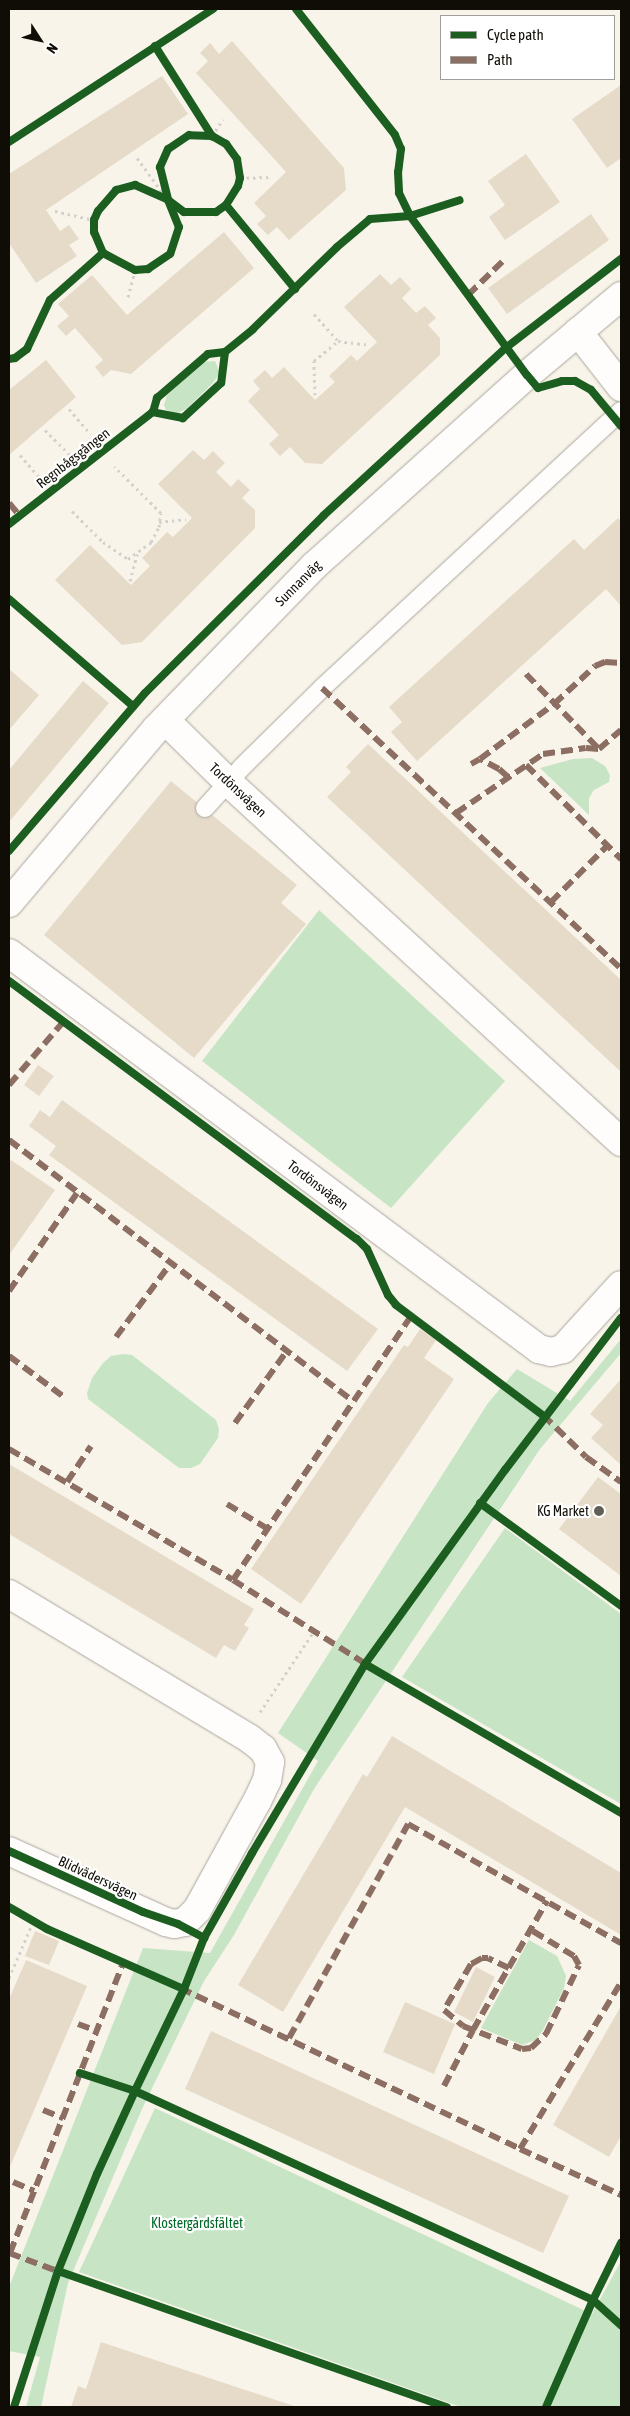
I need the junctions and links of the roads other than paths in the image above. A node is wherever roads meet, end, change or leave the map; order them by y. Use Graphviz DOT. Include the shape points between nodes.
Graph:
graph roads {
  1 [pos="621,296"];
  2 [pos="578,332"];
  3 [pos="621,387"];
  4 [pos="621,411"];
  5 [pos="165,720"];
  6 [pos="228,782"];
  7 [pos="204,808"];
  8 [pos="9,903"];
  9 [pos="9,952"];
  10 [pos="621,1142"];
  11 [pos="621,1285"];
  12 [pos="9,1594"];
  13 [pos="9,1851"];
  1 -- 2 [label="street, Sunnanväg"];
  2 -- 3 [label="street"];
  2 -- 5 [label="street, Sunnanväg" via="314,566"];
  4 -- 6 [label="lane" via="365,647"];
  5 -- 6 [label="street, Tordönsvägen"];
  5 -- 8 [label="street, Sunnanväg"];
  6 -- 7 [label="lane"];
  6 -- 10 [label="street, Tordönsvägen"];
  9 -- 11 [label="street, Tordönsvägen" via="539,1349 551,1352 563,1349"];
  12 -- 13 [label="street, Blidvädersvägen" via="244,1735 263,1749 270,1762 267,1780 257,1801 197,1910 186,1922 174,1924 158,1918"];
}
